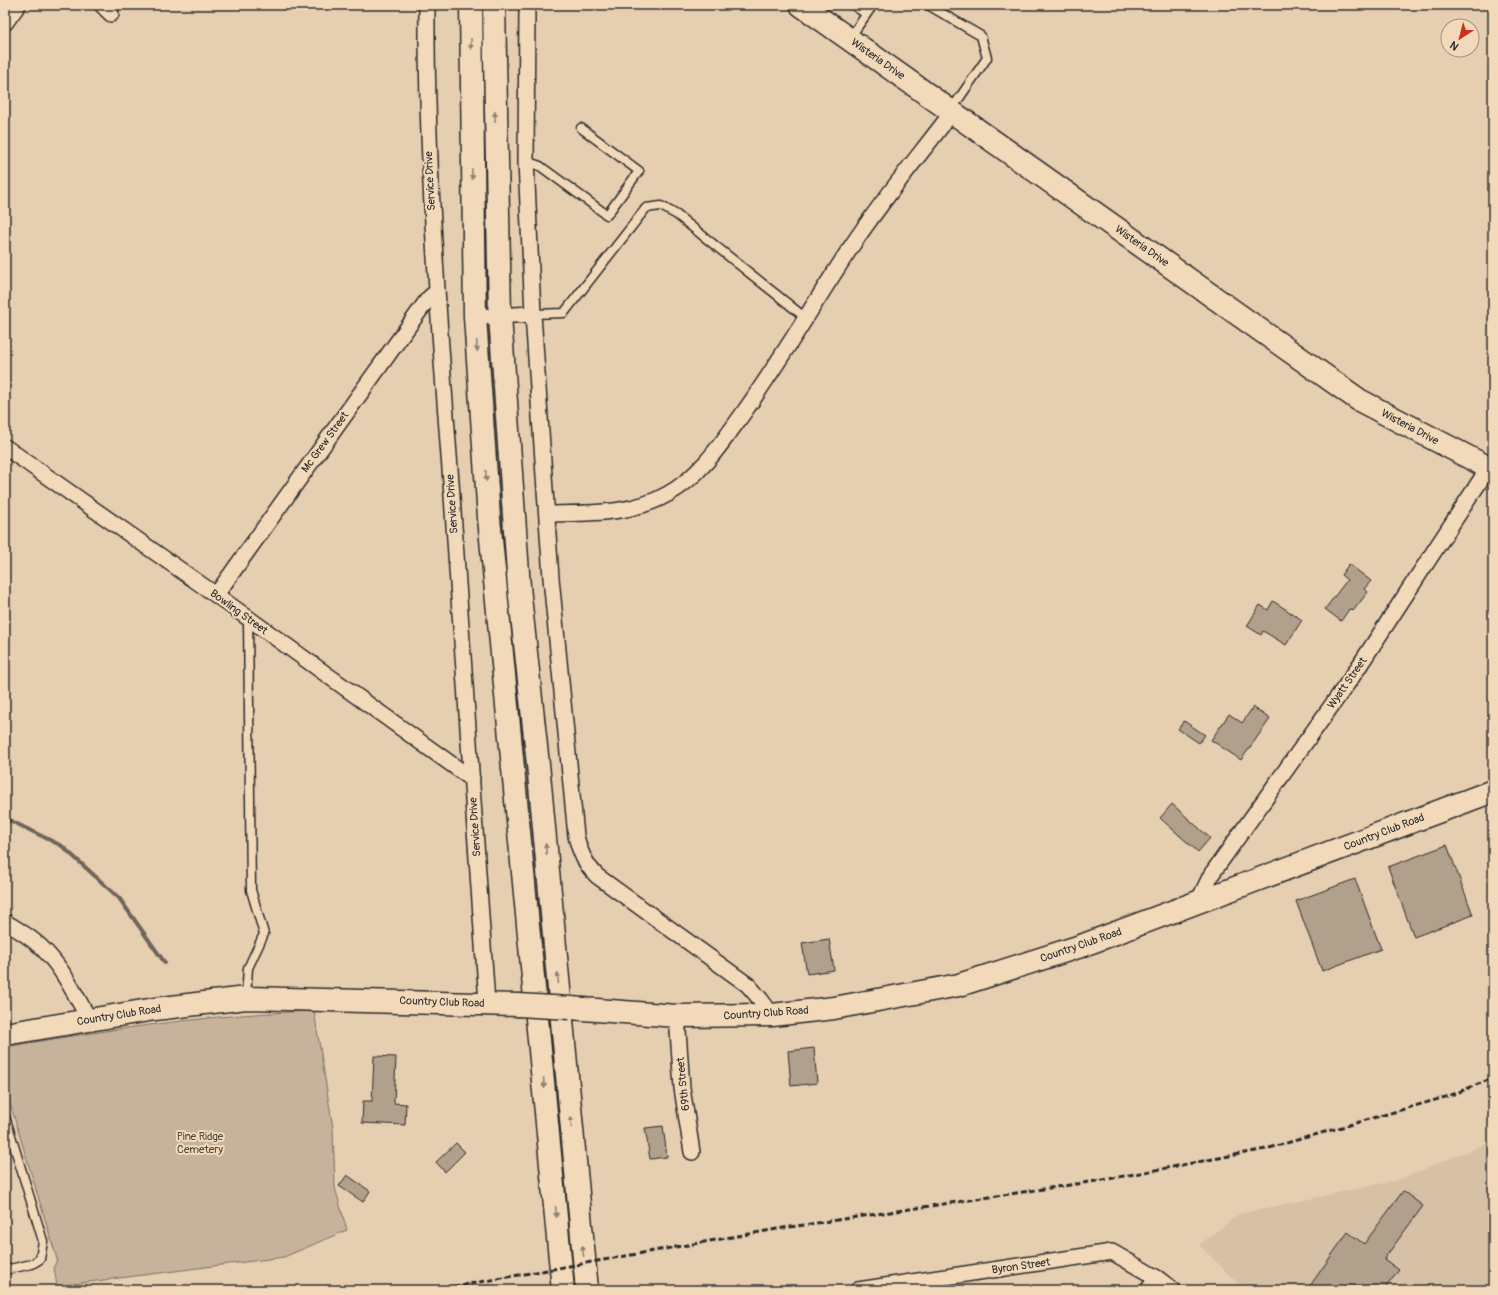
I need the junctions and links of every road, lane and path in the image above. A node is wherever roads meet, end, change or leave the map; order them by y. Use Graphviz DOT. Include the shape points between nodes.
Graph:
graph roads {
  1 [pos="18,5"];
  2 [pos="427,5"];
  3 [pos="470,5"];
  4 [pos="494,5"];
  5 [pos="527,5"];
  6 [pos="801,5"];
  7 [pos="853,5"];
  8 [pos="873,5"];
  9 [pos="928,5"];
  10 [pos="866,14"];
  11 [pos="5,23"];
  12 [pos="849,39"];
  13 [pos="952,110"];
  14 [pos="581,128"];
  15 [pos="526,162"];
  16 [pos="436,291"];
  17 [pos="533,314"];
  18 [pos="500,316"];
  19 [pos="476,317"];
  20 [pos="807,319"];
  21 [pos="5,447"];
  22 [pos="1491,466"];
  23 [pos="547,514"];
  24 [pos="216,595"];
  25 [pos="248,618"];
  26 [pos="472,779"];
  27 [pos="1493,791"];
  28 [pos="1198,902"];
  29 [pos="5,922"];
  30 [pos="246,998"];
  31 [pos="487,1003"];
  32 [pos="772,1015"];
  33 [pos="677,1016"];
  34 [pos="89,1019"];
  35 [pos="5,1034"];
  36 [pos="5,1116"];
  37 [pos="692,1152"];
  38 [pos="5,1270"];
  39 [pos="1152,1284"];
  40 [pos="563,1290"];
  41 [pos="587,1290"];
  42 [pos="858,1290"];
  43 [pos="1173,1290"];
  1 -- 11 [label="street"];
  2 -- 16 [label="street, Service Drive" via="428,142"];
  3 -- 19 [label="main road, one-way"];
  18 -- 4 [label="main road, one-way" via="494,110"];
  5 -- 15 [label="street"];
  6 -- 12 [label="main road, Wisteria Drive"];
  7 -- 10 [label="lane"];
  8 -- 10 [label="lane"];
  9 -- 13 [label="lane" via="981,36 987,58"];
  10 -- 12 [label="lane"];
  12 -- 13 [label="main road, Wisteria Drive"];
  13 -- 20 [label="street" via="852,245"];
  13 -- 22 [label="main road, Wisteria Drive" via="1359,400"];
  14 -- 15 [label="lane" via="639,171 607,215 540,166"];
  15 -- 17 [label="street"];
  16 -- 24 [label="street, Mc Grew Street"];
  16 -- 26 [label="street, Service Drive"];
  17 -- 18 [label="street"];
  17 -- 20 [label="lane" via="564,313 646,208 661,206 677,215"];
  17 -- 23 [label="street"];
  18 -- 19 [label="street"];
  41 -- 18 [label="main road, one-way" via="540,782 519,587"];
  19 -- 40 [label="main road, one-way" via="489,518"];
  20 -- 23 [label="street" via="725,439 687,481 668,494 620,512"];
  21 -- 24 [label="street, Bowling Street"];
  22 -- 28 [label="street, Wyatt Street" via="1352,677 1211,875"];
  23 -- 32 [label="street" via="550,578 574,820 583,858 597,876 748,985"];
  24 -- 25 [label="street, Bowling Street"];
  25 -- 26 [label="street, Bowling Street"];
  25 -- 30 [label="lane" via="251,890 264,934 248,968"];
  26 -- 31 [label="street, Service Drive"];
  27 -- 28 [label="main road, Country Club Road"];
  28 -- 32 [label="main road, Country Club Road" via="1081,946 959,985 834,1008"];
  29 -- 34 [label="street" via="22,931 46,951"];
  30 -- 31 [label="main road, Country Club Road"];
  30 -- 34 [label="main road, Country Club Road"];
  31 -- 33 [label="main road, Country Club Road, bridge"];
  32 -- 33 [label="main road, Country Club Road"];
  33 -- 37 [label="street, 69th Street" via="682,1088"];
  34 -- 35 [label="main road, Country Club Road"];
  36 -- 38 [label="lane" via="43,1241 40,1259 32,1264"];
  39 -- 42 [label="street, Byron Street" via="1112,1252"];
  39 -- 43 [label="street, Byron Street"];
}
